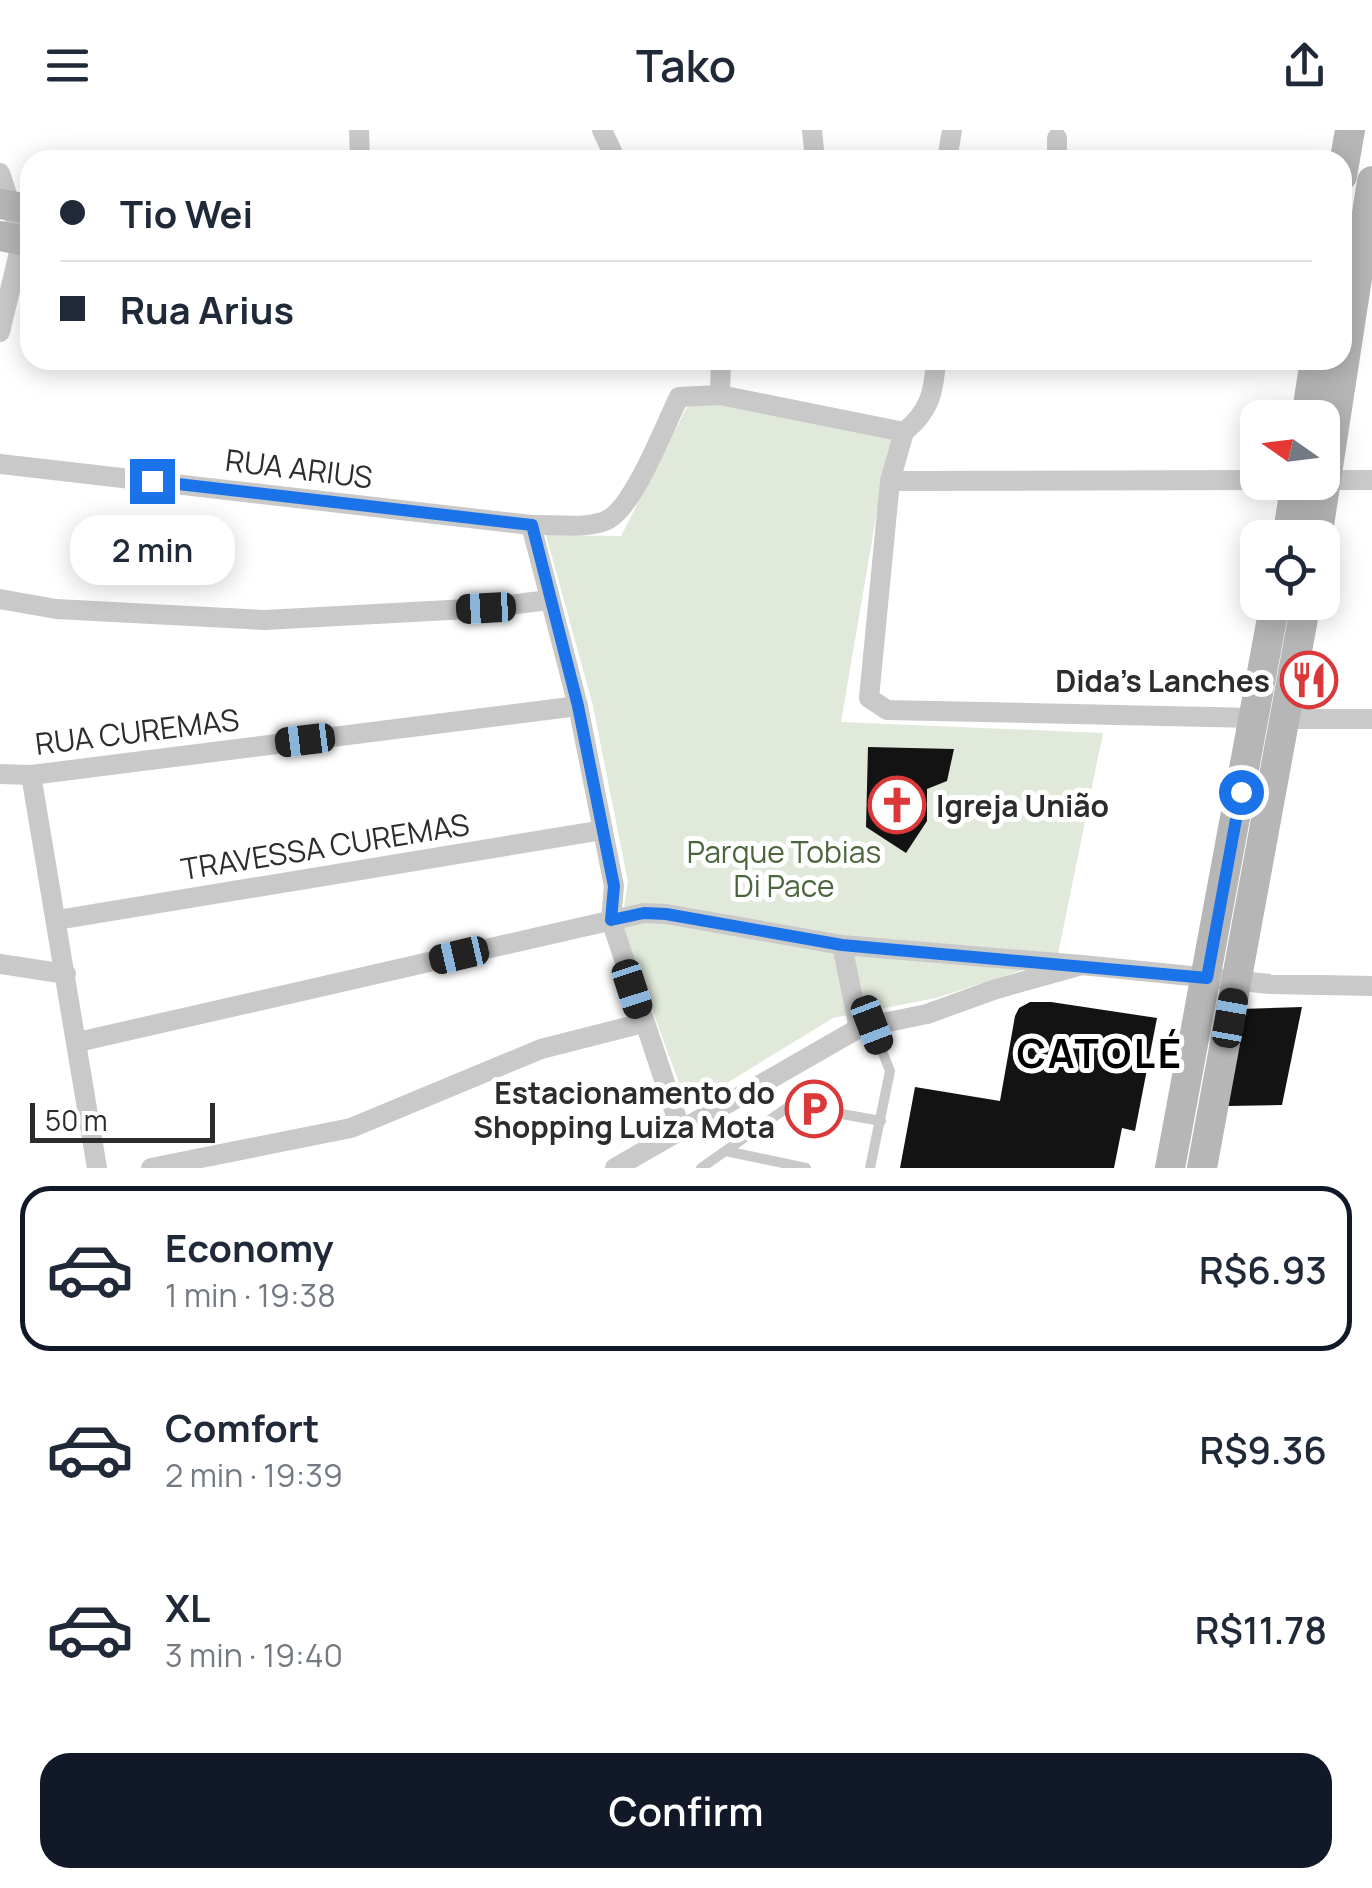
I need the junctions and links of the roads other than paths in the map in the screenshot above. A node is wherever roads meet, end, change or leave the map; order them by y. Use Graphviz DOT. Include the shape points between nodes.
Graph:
graph roads {
  1 [pos="1057,138"];
  2 [pos="1057,150"];
  3 [pos="0,174"];
  4 [pos="1372,181"];
  5 [pos="14,206"];
  6 [pos="1359,235"];
  7 [pos="17,239"];
  8 [pos="1352,285"];
  9 [pos="0,332"];
  10 [pos="721,370"];
  11 [pos="935,370"];
  12 [pos="1313,370"];
  13 [pos="1340,370"];
  14 [pos="720,395"];
  15 [pos="1308,400"];
  16 [pos="1336,400"];
  17 [pos="904,432"];
  18 [pos="0,464"];
  19 [pos="1240,480"];
  20 [pos="1340,480"];
  21 [pos="1372,480"];
  22 [pos="890,481"];
  23 [pos="532,525"];
  24 [pos="0,600"];
  25 [pos="548,600"];
  26 [pos="1274,620"];
  27 [pos="1300,620"];
  28 [pos="578,706"];
  29 [pos="1270,718"];
  30 [pos="1372,720"];
  31 [pos="0,774"];
  32 [pos="32,775"];
  33 [pos="603,830"];
  34 [pos="57,920"];
  35 [pos="611,920"];
  36 [pos="842,945"];
  37 [pos="0,964"];
  38 [pos="1082,965"];
  39 [pos="66,974"];
  40 [pos="1222,979"];
  41 [pos="1372,986"];
  42 [pos="644,1023"];
  43 [pos="866,1027"];
  44 [pos="78,1042"];
  45 [pos="881,1120"];
  46 [pos="681,1131"];
  47 [pos="726,1151"];
  48 [pos="97,1168"];
  49 [pos="151,1168"];
  50 [pos="615,1168"];
  51 [pos="701,1168"];
  52 [pos="806,1168"];
  53 [pos="870,1168"];
  54 [pos="1170,1168"];
  55 [pos="1202,1168"];
  1 -- 2 [label="street"];
  3 -- 5 [label="street"];
  4 -- 6 [label="main road"];
  5 -- 7 [label="street"];
  6 -- 8 [label="main road"];
  7 -- 9 [label="street"];
  10 -- 14 [label="street"];
  11 -- 17 [label="street" via="934,394 922,418"];
  12 -- 15 [label="main road"];
  13 -- 16 [label="main road"];
  14 -- 17 [label="street"];
  14 -- 23 [label="street, RUA ARIUS" via="679,397 630,496 607,520"];
  17 -- 22 [label="street"];
  18 -- 23 [label="street, RUA ARIUS"];
  19 -- 22 [label="street"];
  20 -- 21 [label="street"];
  22 -- 29 [label="street" via="869,698 887,710"];
  23 -- 25 [label="street"];
  24 -- 25 [label="street" via="265,620"];
  25 -- 28 [label="street"];
  26 -- 29 [label="main road"];
  27 -- 29 [label="main road"];
  28 -- 32 [label="street, RUA CUREMAS"];
  28 -- 33 [label="street"];
  29 -- 30 [label="street"];
  29 -- 40 [label="main road"];
  31 -- 32 [label="street, RUA CUREMAS"];
  32 -- 34 [label="street"];
  33 -- 34 [label="street, TRAVESSA CUREMAS"];
  33 -- 35 [label="street" via="614,886"];
  34 -- 39 [label="street"];
  35 -- 36 [label="street" via="666,914"];
  35 -- 42 [label="street"];
  35 -- 44 [label="street"];
  36 -- 38 [label="street"];
  36 -- 43 [label="street"];
  37 -- 39 [label="street"];
  38 -- 40 [label="street"];
  38 -- 43 [label="street"];
  39 -- 44 [label="street"];
  40 -- 41 [label="street"];
  40 -- 54 [label="main road"];
  40 -- 55 [label="main road"];
  42 -- 46 [label="street"];
  42 -- 49 [label="street" via="542,1049 352,1128"];
  43 -- 45 [label="lane" via="890,1071"];
  43 -- 46 [label="street"];
  44 -- 48 [label="street"];
  45 -- 47 [label="lane" via="791,1105"];
  45 -- 53 [label="lane"];
  46 -- 50 [label="street"];
  47 -- 51 [label="lane"];
  47 -- 52 [label="lane"];
}
